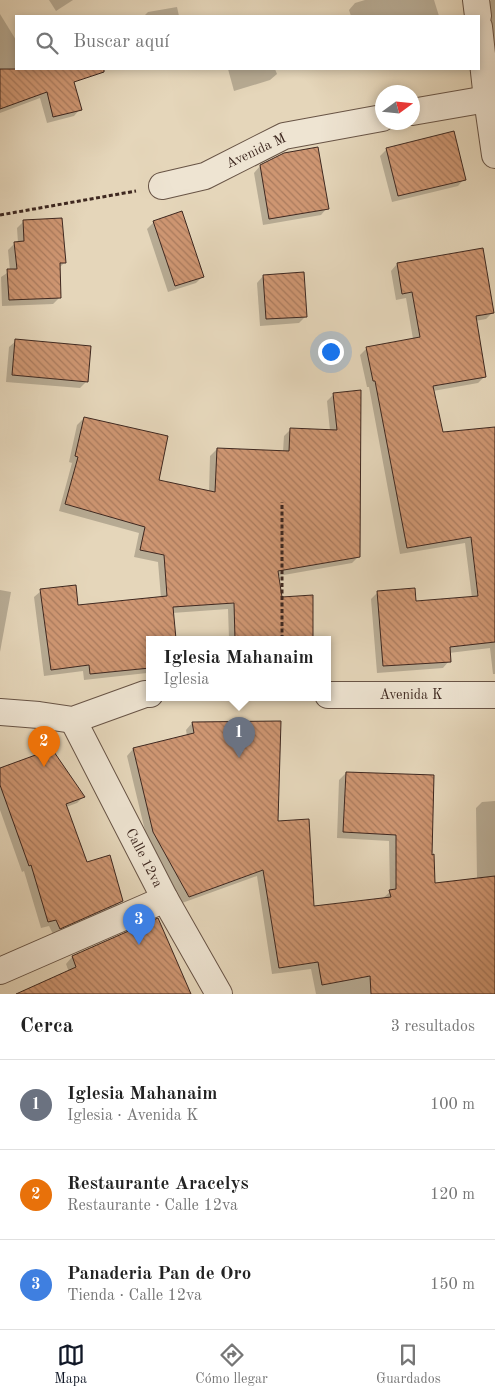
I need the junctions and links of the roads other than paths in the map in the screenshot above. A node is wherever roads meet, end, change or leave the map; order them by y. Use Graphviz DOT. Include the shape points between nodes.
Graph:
graph roads {
  1 [pos="476,0"];
  2 [pos="478,15"];
  3 [pos="480,37"];
  4 [pos="486,99"];
  5 [pos="420,111"];
  6 [pos="375,119"];
  7 [pos="495,155"];
  8 [pos="162,186"];
  9 [pos="146,694"];
  10 [pos="331,695"];
  11 [pos="495,695"];
  12 [pos="0,712"];
  13 [pos="73,720"];
  14 [pos="164,900"];
  15 [pos="0,971"];
  16 [pos="219,994"];
  1 -- 2 [label="street"];
  3 -- 4 [label="street"];
  4 -- 5 [label="street"];
  4 -- 7 [label="street"];
  6 -- 8 [label="street, Avenida M" via="284,136 205,176"];
  9 -- 13 [label="street"];
  10 -- 11 [label="street, Avenida K"];
  12 -- 13 [label="street"];
  13 -- 14 [label="street, Calle 12va"];
  14 -- 15 [label="street"];
  14 -- 16 [label="street, Calle 12va"];
}
